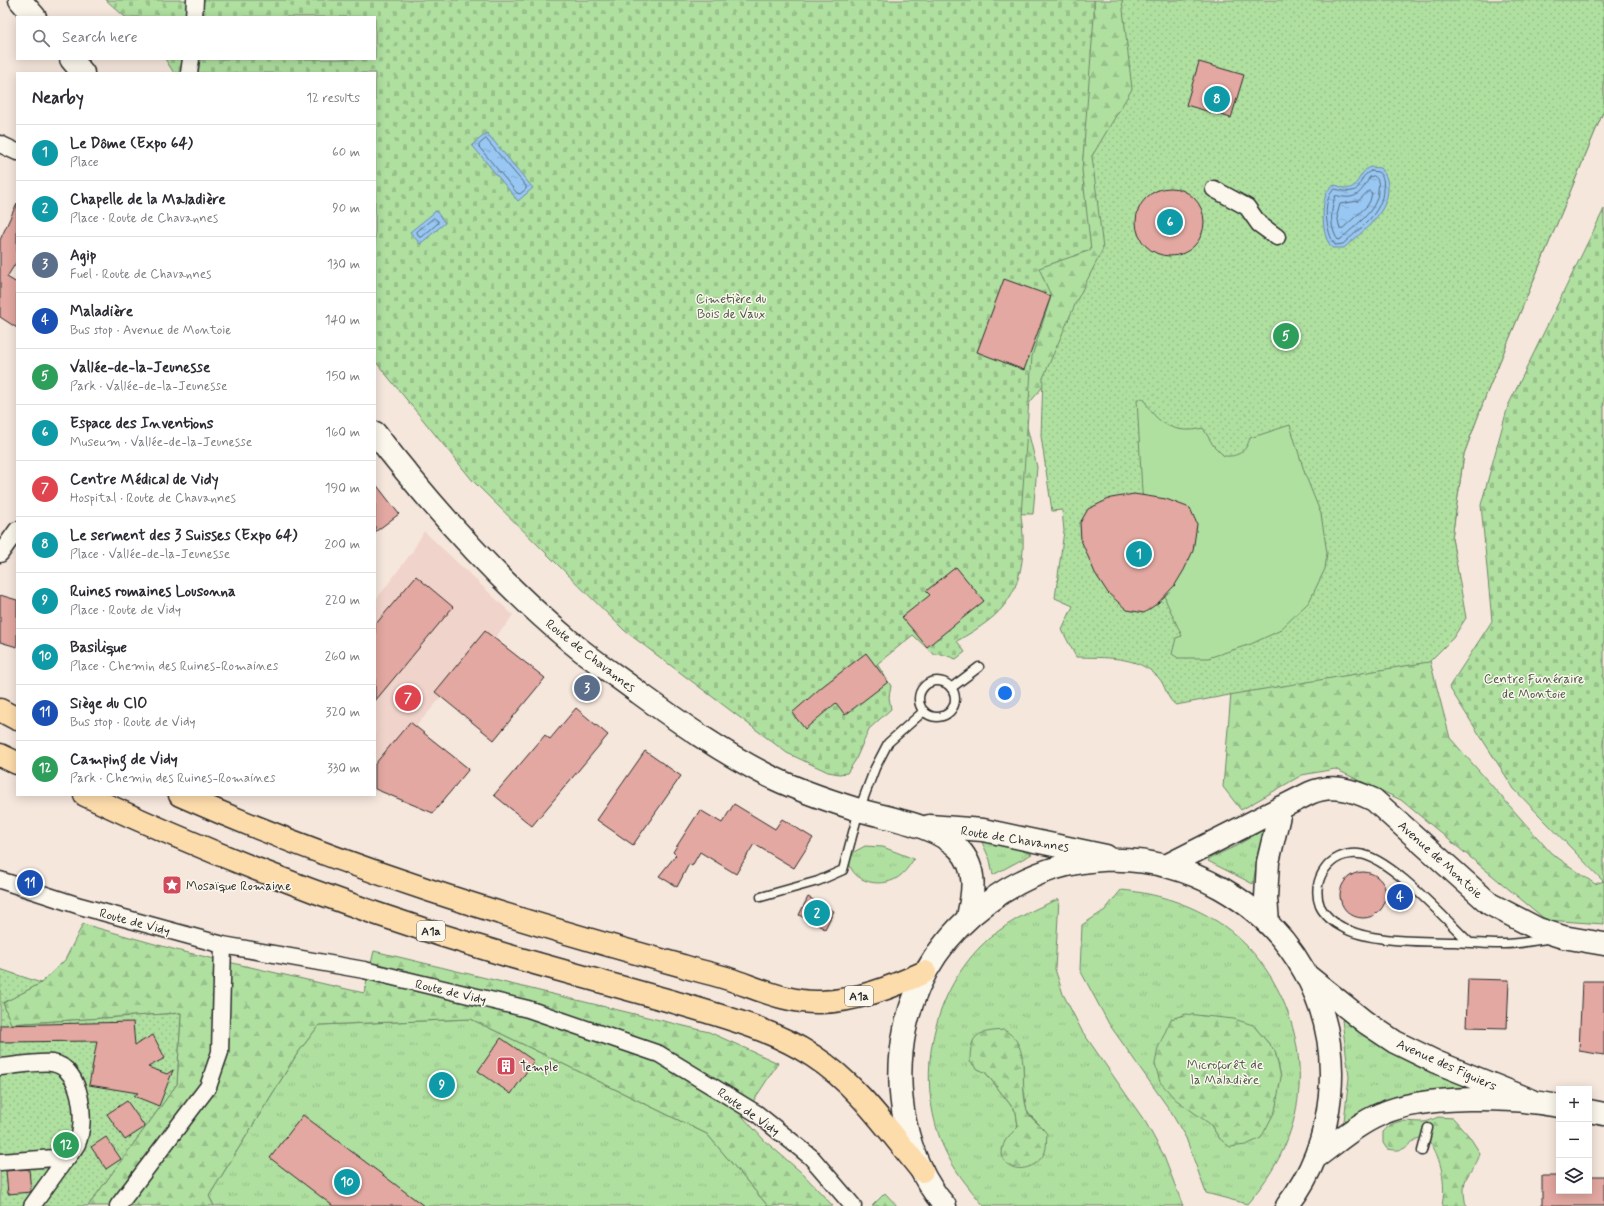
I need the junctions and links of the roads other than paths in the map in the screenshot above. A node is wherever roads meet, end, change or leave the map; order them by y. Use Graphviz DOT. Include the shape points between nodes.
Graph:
graph roads {
  1 [pos="195,0"];
  2 [pos="194,16"];
  3 [pos="72,60"];
  4 [pos="190,60"];
  5 [pos="82,72"];
  6 [pos="190,72"];
  7 [pos="0,144"];
  8 [pos="16,152"];
  9 [pos="1214,189"];
  10 [pos="1277,237"];
  11 [pos="376,435"];
  12 [pos="16,531"];
  13 [pos="0,554"];
  14 [pos="979,667"];
  15 [pos="951,688"];
  16 [pos="0,710"];
  17 [pos="924,711"];
  18 [pos="16,718"];
  19 [pos="0,755"];
  20 [pos="16,763"];
  21 [pos="87,796"];
  22 [pos="183,796"];
  23 [pos="1281,808"];
  24 [pos="859,810"];
  25 [pos="915,825"];
  26 [pos="1114,858"];
  27 [pos="1168,865"];
  28 [pos="0,880"];
  29 [pos="761,897"];
  30 [pos="968,918"];
  31 [pos="1268,923"];
  32 [pos="1563,937"];
  33 [pos="1468,942"];
  34 [pos="1604,944"];
  35 [pos="223,945"];
  36 [pos="925,972"];
  37 [pos="1307,976"];
  38 [pos="0,1066"];
  39 [pos="1534,1101"];
  40 [pos="1556,1105"];
  41 [pos="1592,1112"];
  42 [pos="1604,1114"];
  43 [pos="1428,1128"];
  44 [pos="1422,1151"];
  45 [pos="68,1157"];
  46 [pos="1315,1158"];
  47 [pos="0,1162"];
  48 [pos="922,1172"];
  49 [pos="32,1206"];
  50 [pos="118,1206"];
  51 [pos="853,1206"];
  52 [pos="944,1206"];
  53 [pos="1286,1206"];
  1 -- 2 [label="street"];
  3 -- 5 [label="main road"];
  4 -- 6 [label="street"];
  7 -- 8 [label="street"];
  9 -- 10 [label="street" via="1247,207 1259,224"];
  11 -- 24 [label="main road, Route de Chavannes" via="423,494 493,572 572,643 712,744 765,774 816,796"];
  12 -- 13 [label="street"];
  14 -- 15 [label="lane"];
  15 -- 17 [label="lane" via="955,699 951,710 938,717"];
  15 -- 17 [label="lane" via="936,681 925,686 921,690 919,701"];
  16 -- 18 [label="highway"];
  17 -- 24 [label="lane" via="888,743"];
  19 -- 20 [label="highway"];
  21 -- 48 [label="highway, A1a" via="238,861 379,914 504,954 691,1007 774,1035 814,1056 849,1084"];
  22 -- 36 [label="highway, A1a" via="336,857 451,898 726,978 773,995 819,1002 852,998 900,984"];
  23 -- 27 [label="main road, Avenue de Montoie"];
  23 -- 31 [label="main road" via="1268,862"];
  23 -- 32 [label="main road, Avenue de Montoie" via="1318,789 1342,788 1359,792 1387,810 1490,904 1538,929"];
  24 -- 25 [label="main road, Route de Chavannes"];
  24 -- 29 [label="lane" via="843,870 818,881"];
  25 -- 26 [label="main road, Route de Chavannes" via="983,830"];
  25 -- 30 [label="main road, Route de Chavannes" via="948,840 967,860 974,884"];
  26 -- 27 [label="main road"];
  26 -- 30 [label="main road" via="1060,867 1031,877 1001,892"];
  27 -- 31 [label="main road" via="1229,892"];
  28 -- 35 [label="street, Route de Vidy" via="80,906"];
  30 -- 36 [label="main road" via="952,934"];
  31 -- 37 [label="main road" via="1289,947"];
  32 -- 33 [label="lane" via="1505,944"];
  32 -- 34 [label="main road, Avenue de Montoie"];
  33 -- 33 [label="lane" via="1405,941 1358,934 1342,928 1320,907 1319,878 1326,866 1345,855 1360,854 1375,859 1392,869"];
  35 -- 50 [label="street" via="220,1052 208,1088"];
  35 -- 51 [label="street, Route de Vidy" via="364,970 528,1009 659,1054 756,1113 810,1157"];
  36 -- 48 [label="main road" via="909,1010 901,1051 900,1072 900,1092 907,1133"];
  37 -- 39 [label="main road, Avenue des Figuiers" via="1394,1042 1436,1062"];
  37 -- 46 [label="main road" via="1322,1014 1330,1051 1328,1112"];
  38 -- 45 [label="street" via="52,1063 64,1067 73,1076 81,1108 81,1127 77,1144"];
  39 -- 40 [label="main road, Avenue des Figuiers"];
  39 -- 46 [label="main road, Avenue des Figuiers" via="1456,1100 1401,1106 1374,1118"];
  41 -- 42 [label="main road"];
  43 -- 44 [label="lane"];
  45 -- 47 [label="street"];
  45 -- 49 [label="street"];
  46 -- 53 [label="main road"];
  48 -- 52 [label="main road"];
}
